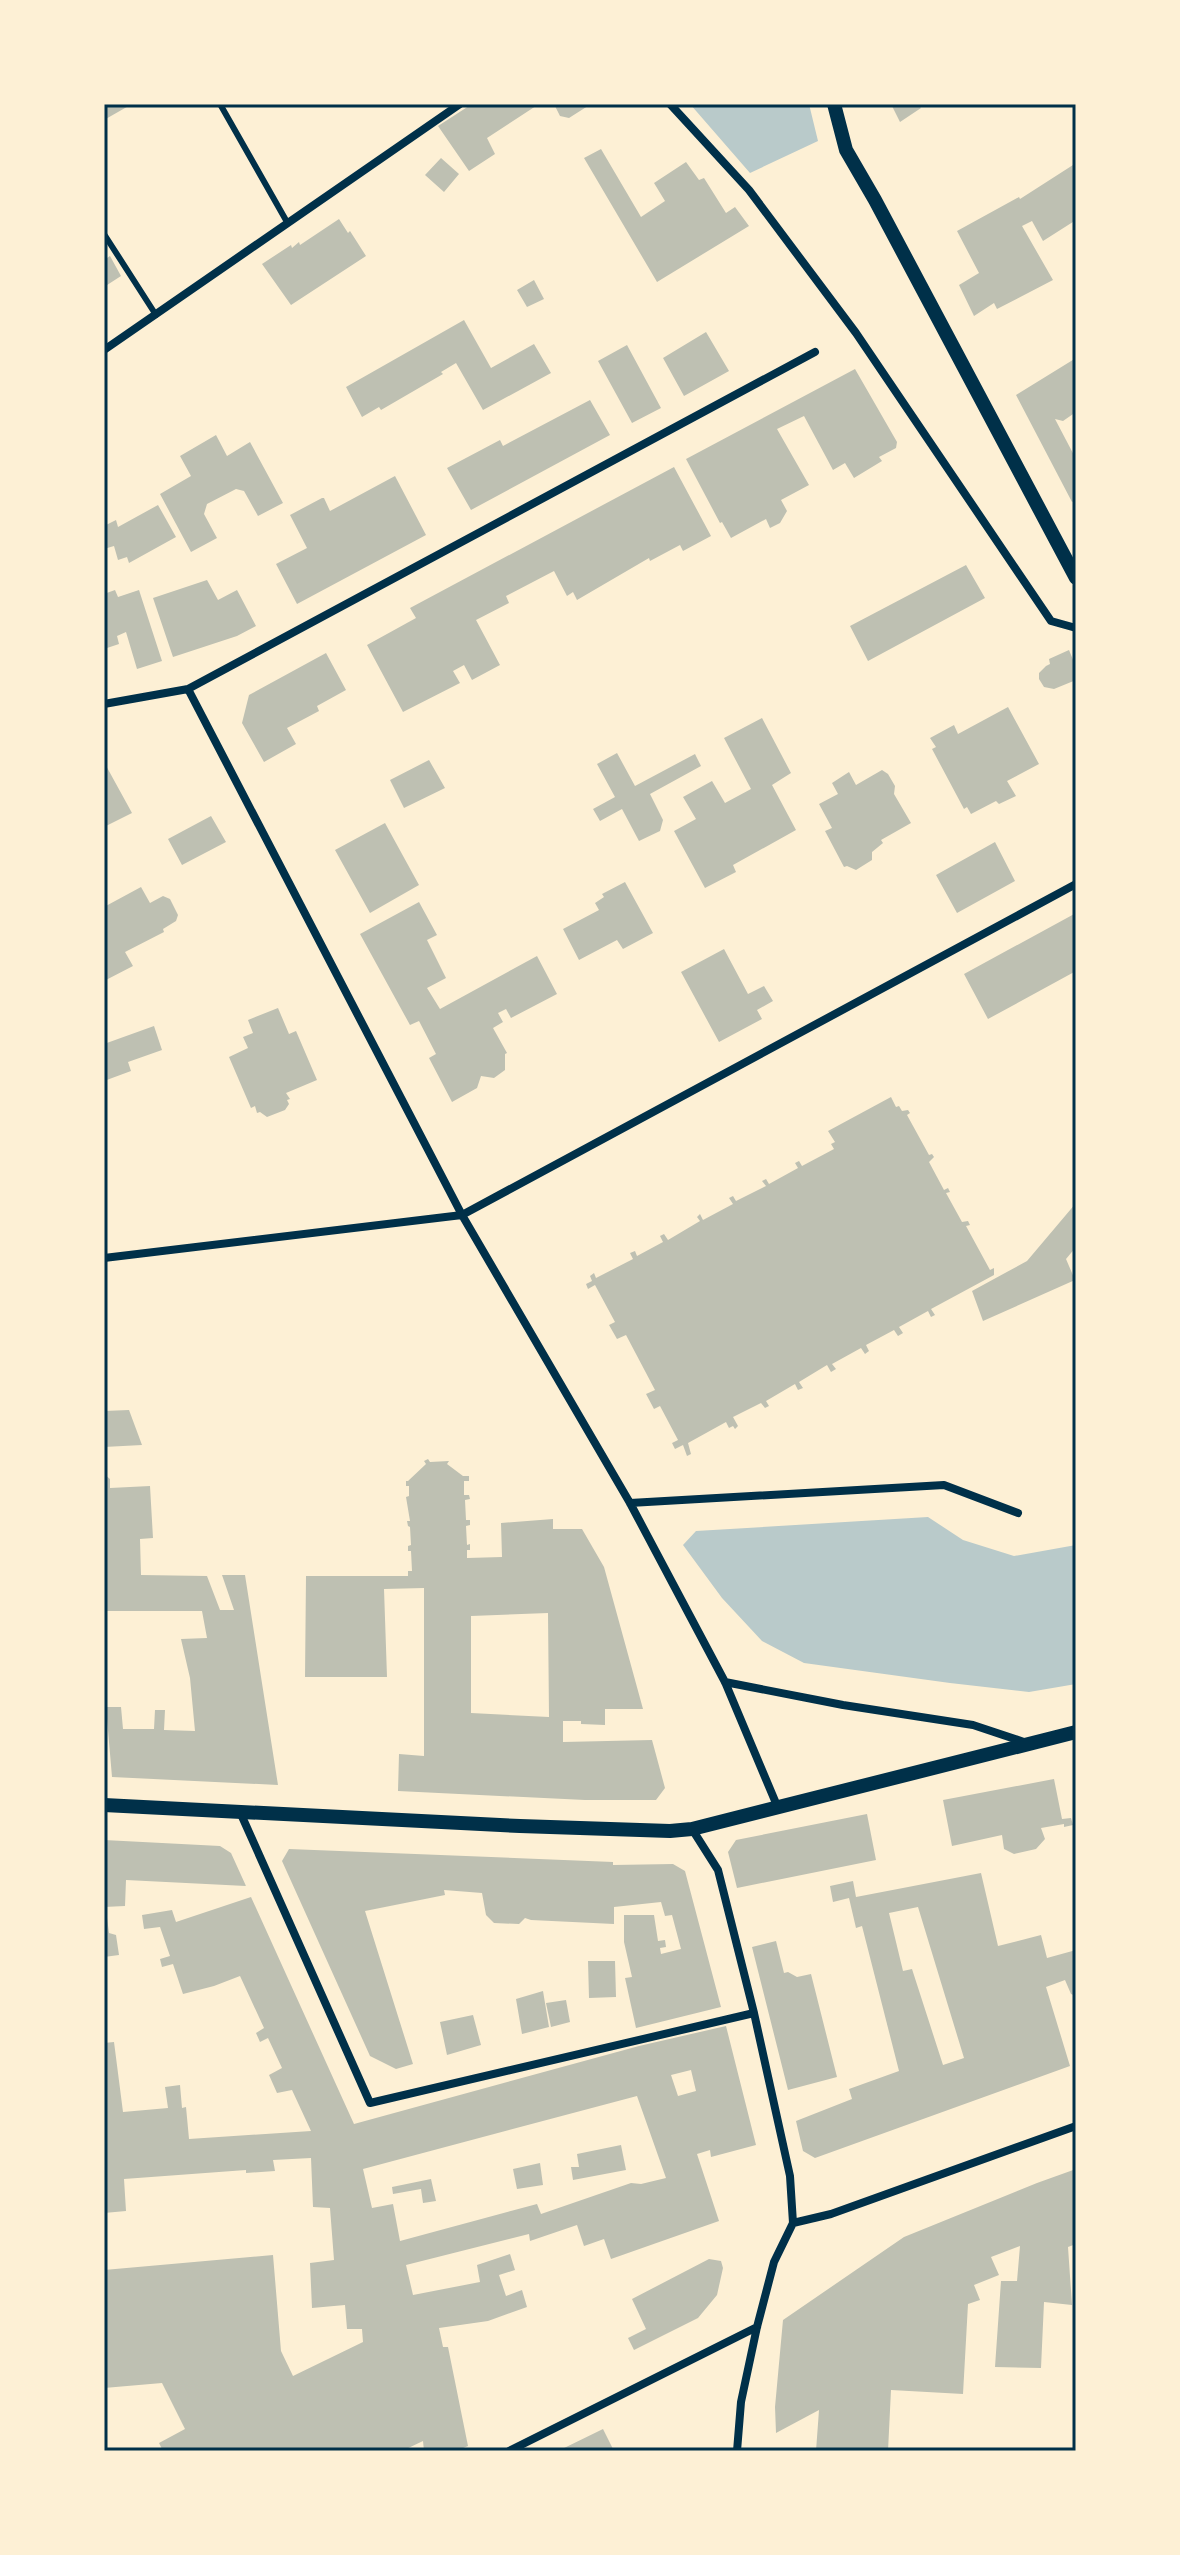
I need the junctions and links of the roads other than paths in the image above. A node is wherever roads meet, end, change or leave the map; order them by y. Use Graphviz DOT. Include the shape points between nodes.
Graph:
graph roads {
  1 [pos="220,104"];
  2 [pos="460,104"];
  3 [pos="670,104"];
  4 [pos="834,104"];
  5 [pos="287,222"];
  6 [pos="104,234"];
  7 [pos="156,315"];
  8 [pos="104,350"];
  9 [pos="815,352"];
  10 [pos="1076,578"];
  11 [pos="1076,628"];
  12 [pos="188,689"];
  13 [pos="104,704"];
  14 [pos="1076,884"];
  15 [pos="462,1215"];
  16 [pos="104,1258"];
  17 [pos="630,1503"];
  18 [pos="1018,1513"];
  19 [pos="725,1682"];
  20 [pos="1076,1732"];
  21 [pos="1029,1744"];
  22 [pos="104,1805"];
  23 [pos="778,1808"];
  24 [pos="240,1812"];
  25 [pos="692,1829"];
  26 [pos="754,2013"];
  27 [pos="1076,2126"];
  28 [pos="793,2223"];
  29 [pos="757,2327"];
  30 [pos="509,2451"];
  31 [pos="737,2451"];
  1 -- 5 [label="lane"];
  2 -- 5 [label="street"];
  3 -- 11 [label="street" via="749,190 847,321 1051,621"];
  4 -- 10 [label="street" via="846,150"];
  5 -- 7 [label="street"];
  6 -- 7 [label="lane"];
  7 -- 8 [label="street"];
  9 -- 12 [label="street"];
  12 -- 13 [label="street"];
  12 -- 15 [label="street"];
  14 -- 15 [label="street"];
  15 -- 16 [label="street"];
  15 -- 17 [label="street"];
  17 -- 18 [label="street" via="944,1485"];
  17 -- 19 [label="street"];
  19 -- 21 [label="street" via="973,1725"];
  19 -- 23 [label="street"];
  20 -- 21 [label="street"];
  21 -- 23 [label="street"];
  22 -- 24 [label="street"];
  23 -- 25 [label="street"];
  24 -- 25 [label="street"];
  24 -- 26 [label="street" via="370,2103"];
  25 -- 26 [label="street" via="718,1870"];
  26 -- 28 [label="street" via="787,2152"];
  27 -- 28 [label="street"];
  28 -- 29 [label="street" via="774,2262"];
  29 -- 30 [label="street"];
  29 -- 31 [label="street"];
}
